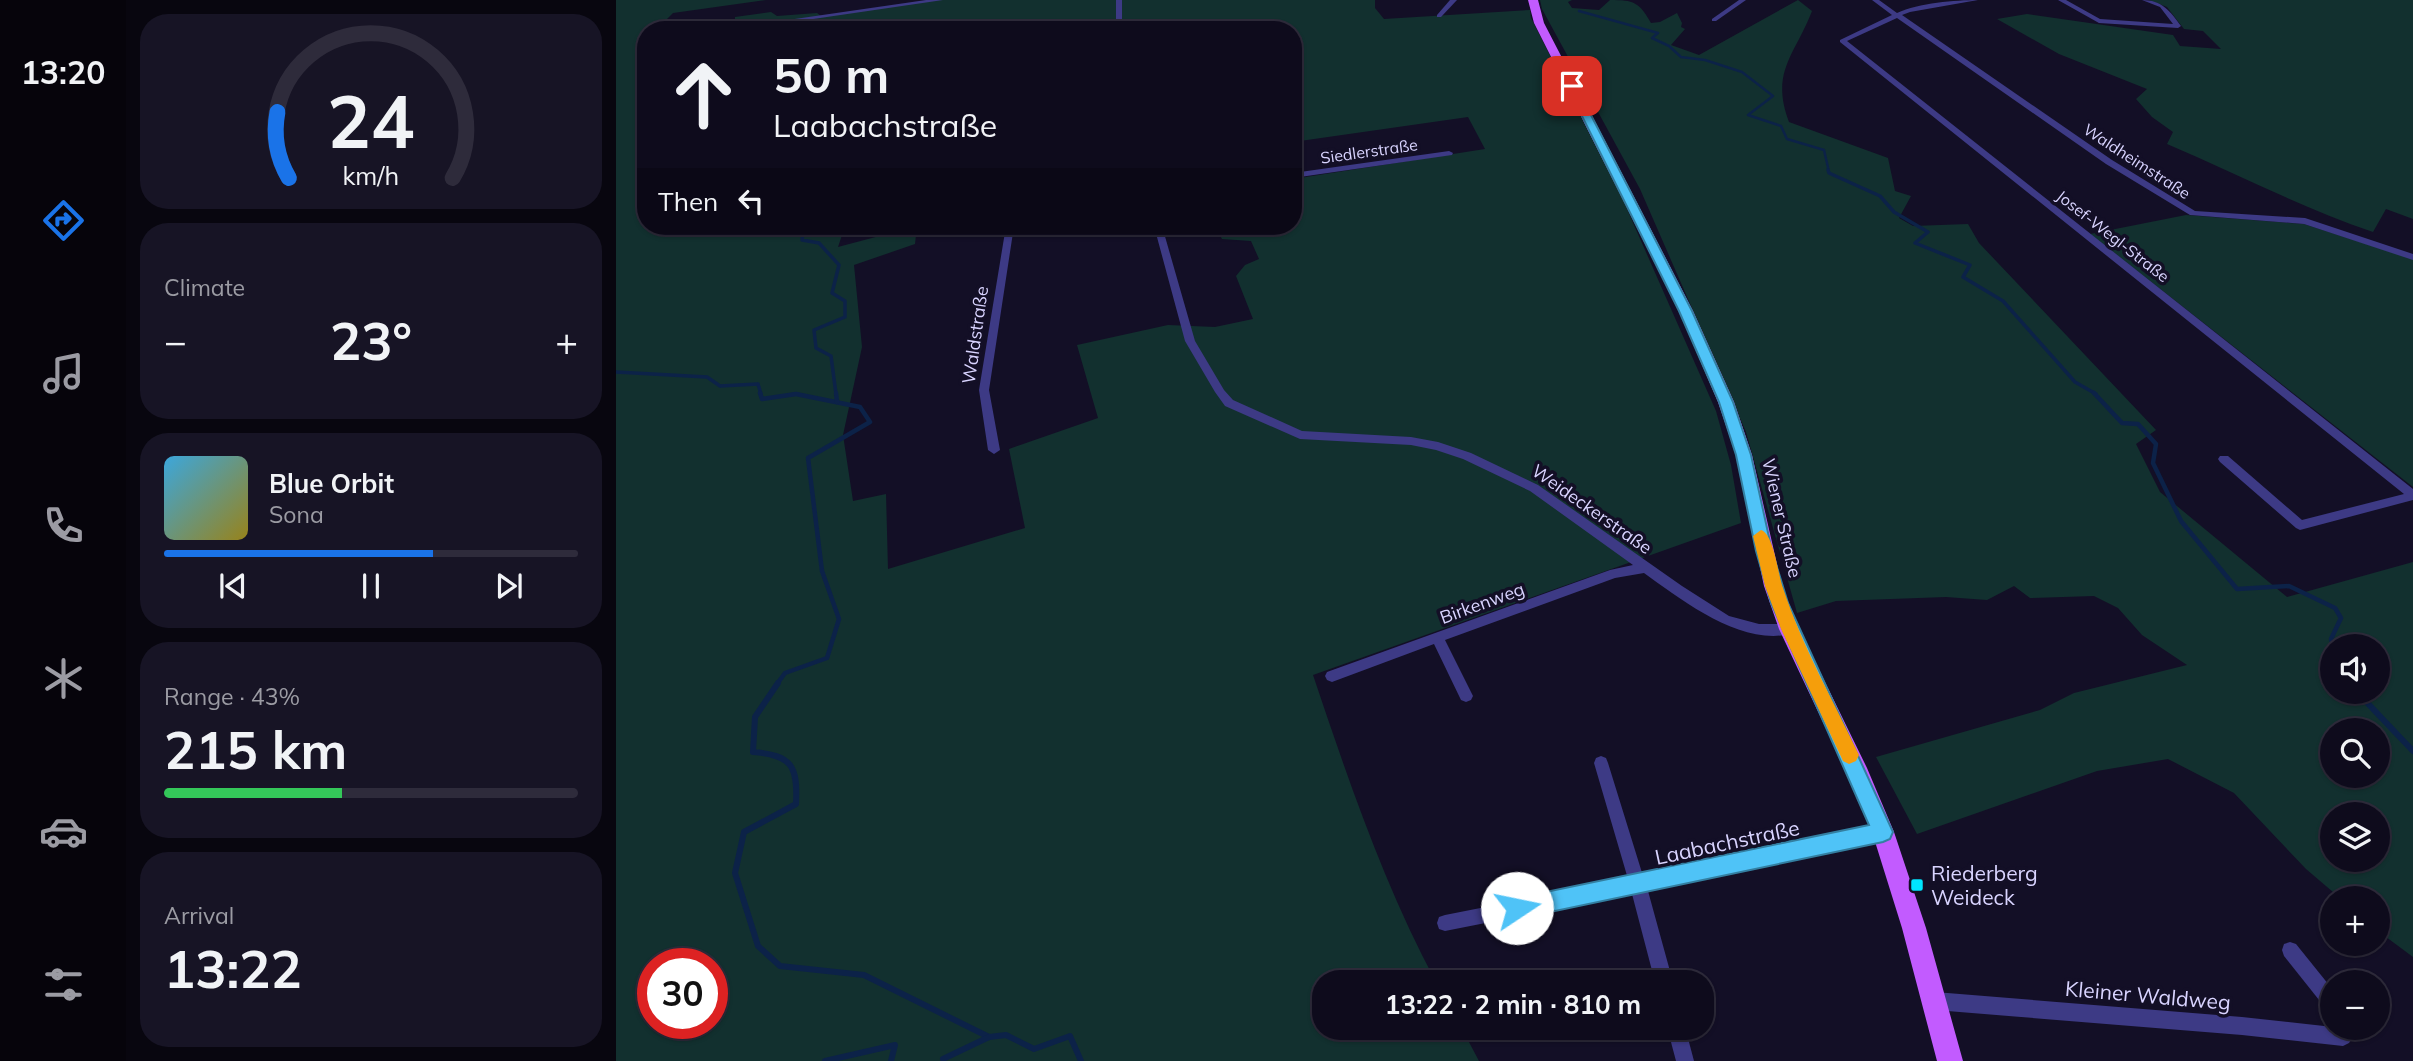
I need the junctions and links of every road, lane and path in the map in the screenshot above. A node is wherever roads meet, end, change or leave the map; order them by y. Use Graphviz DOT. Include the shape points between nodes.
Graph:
graph roads {
  1 [pos="940,0"];
  2 [pos="1119,0"];
  3 [pos="1454,0"];
  4 [pos="1533,0"];
  5 [pos="1744,0"];
  6 [pos="1975,0"];
  7 [pos="2061,0"];
  8 [pos="2145,0"];
  9 [pos="1878,1"];
  10 [pos="1904,13"];
  11 [pos="1439,16"];
  12 [pos="1714,20"];
  13 [pos="787,21"];
  14 [pos="1119,21"];
  15 [pos="1449,153"];
  16 [pos="1302,175"];
  17 [pos="1009,235"];
  18 [pos="1161,235"];
  19 [pos="2413,257"];
  20 [pos="994,450"];
  21 [pos="2224,458"];
  22 [pos="2413,495"];
  23 [pos="1645,568"];
  24 [pos="1789,629"];
  25 [pos="1437,638"];
  26 [pos="1332,676"];
  27 [pos="1466,696"];
  28 [pos="1601,763"];
  29 [pos="1883,832"];
  30 [pos="1638,884"];
  31 [pos="1445,923"];
  32 [pos="2290,950"];
  33 [pos="1661,970"];
  34 [pos="2320,988"];
  35 [pos="1935,1001"];
  36 [pos="2320,1035"];
  37 [pos="1679,1040"];
  38 [pos="1685,1061"];
  39 [pos="1951,1061"];
  1 -- 13 [label="street"];
  2 -- 14 [label="street"];
  3 -- 11 [label="street"];
  4 -- 24 [label="main road, Wiener Straße" via="1539,23 1686,311 1726,402 1744,455 1773,586"];
  5 -- 12 [label="street"];
  6 -- 10 [label="street"];
  7 -- 8 [label="street" via="2099,21 2178,26 2162,6"];
  9 -- 10 [label="street, Waldheimstraße"];
  10 -- 19 [label="street, Waldheimstraße" via="2109,162 2193,213 2305,221"];
  10 -- 22 [label="street, Josef-Wegl-Straße" via="1842,41"];
  15 -- 16 [label="street, Siedlerstraße"];
  17 -- 20 [label="street, Waldstraße" via="984,390"];
  18 -- 23 [label="street, Weideckerstraße" via="1190,341 1229,402 1300,435 1411,441 1467,456 1534,488"];
  21 -- 22 [label="street" via="2300,525"];
  23 -- 24 [label="street, Weideckerstraße" via="1726,620 1759,629"];
  23 -- 25 [label="street, Birkenweg" via="1614,573"];
  24 -- 29 [label="main road, Wiener Straße"];
  25 -- 26 [label="street, Birkenweg"];
  25 -- 27 [label="street"];
  28 -- 30 [label="street"];
  29 -- 30 [label="street, Laabachstraße"];
  29 -- 35 [label="main road, Wiener Straße"];
  30 -- 31 [label="street"];
  30 -- 33 [label="street, Laabachstraße"];
  32 -- 34 [label="street"];
  35 -- 36 [label="street, Kleiner Waldweg"];
  35 -- 39 [label="main road, Wiener Straße"];
  37 -- 38 [label="street"];
}
